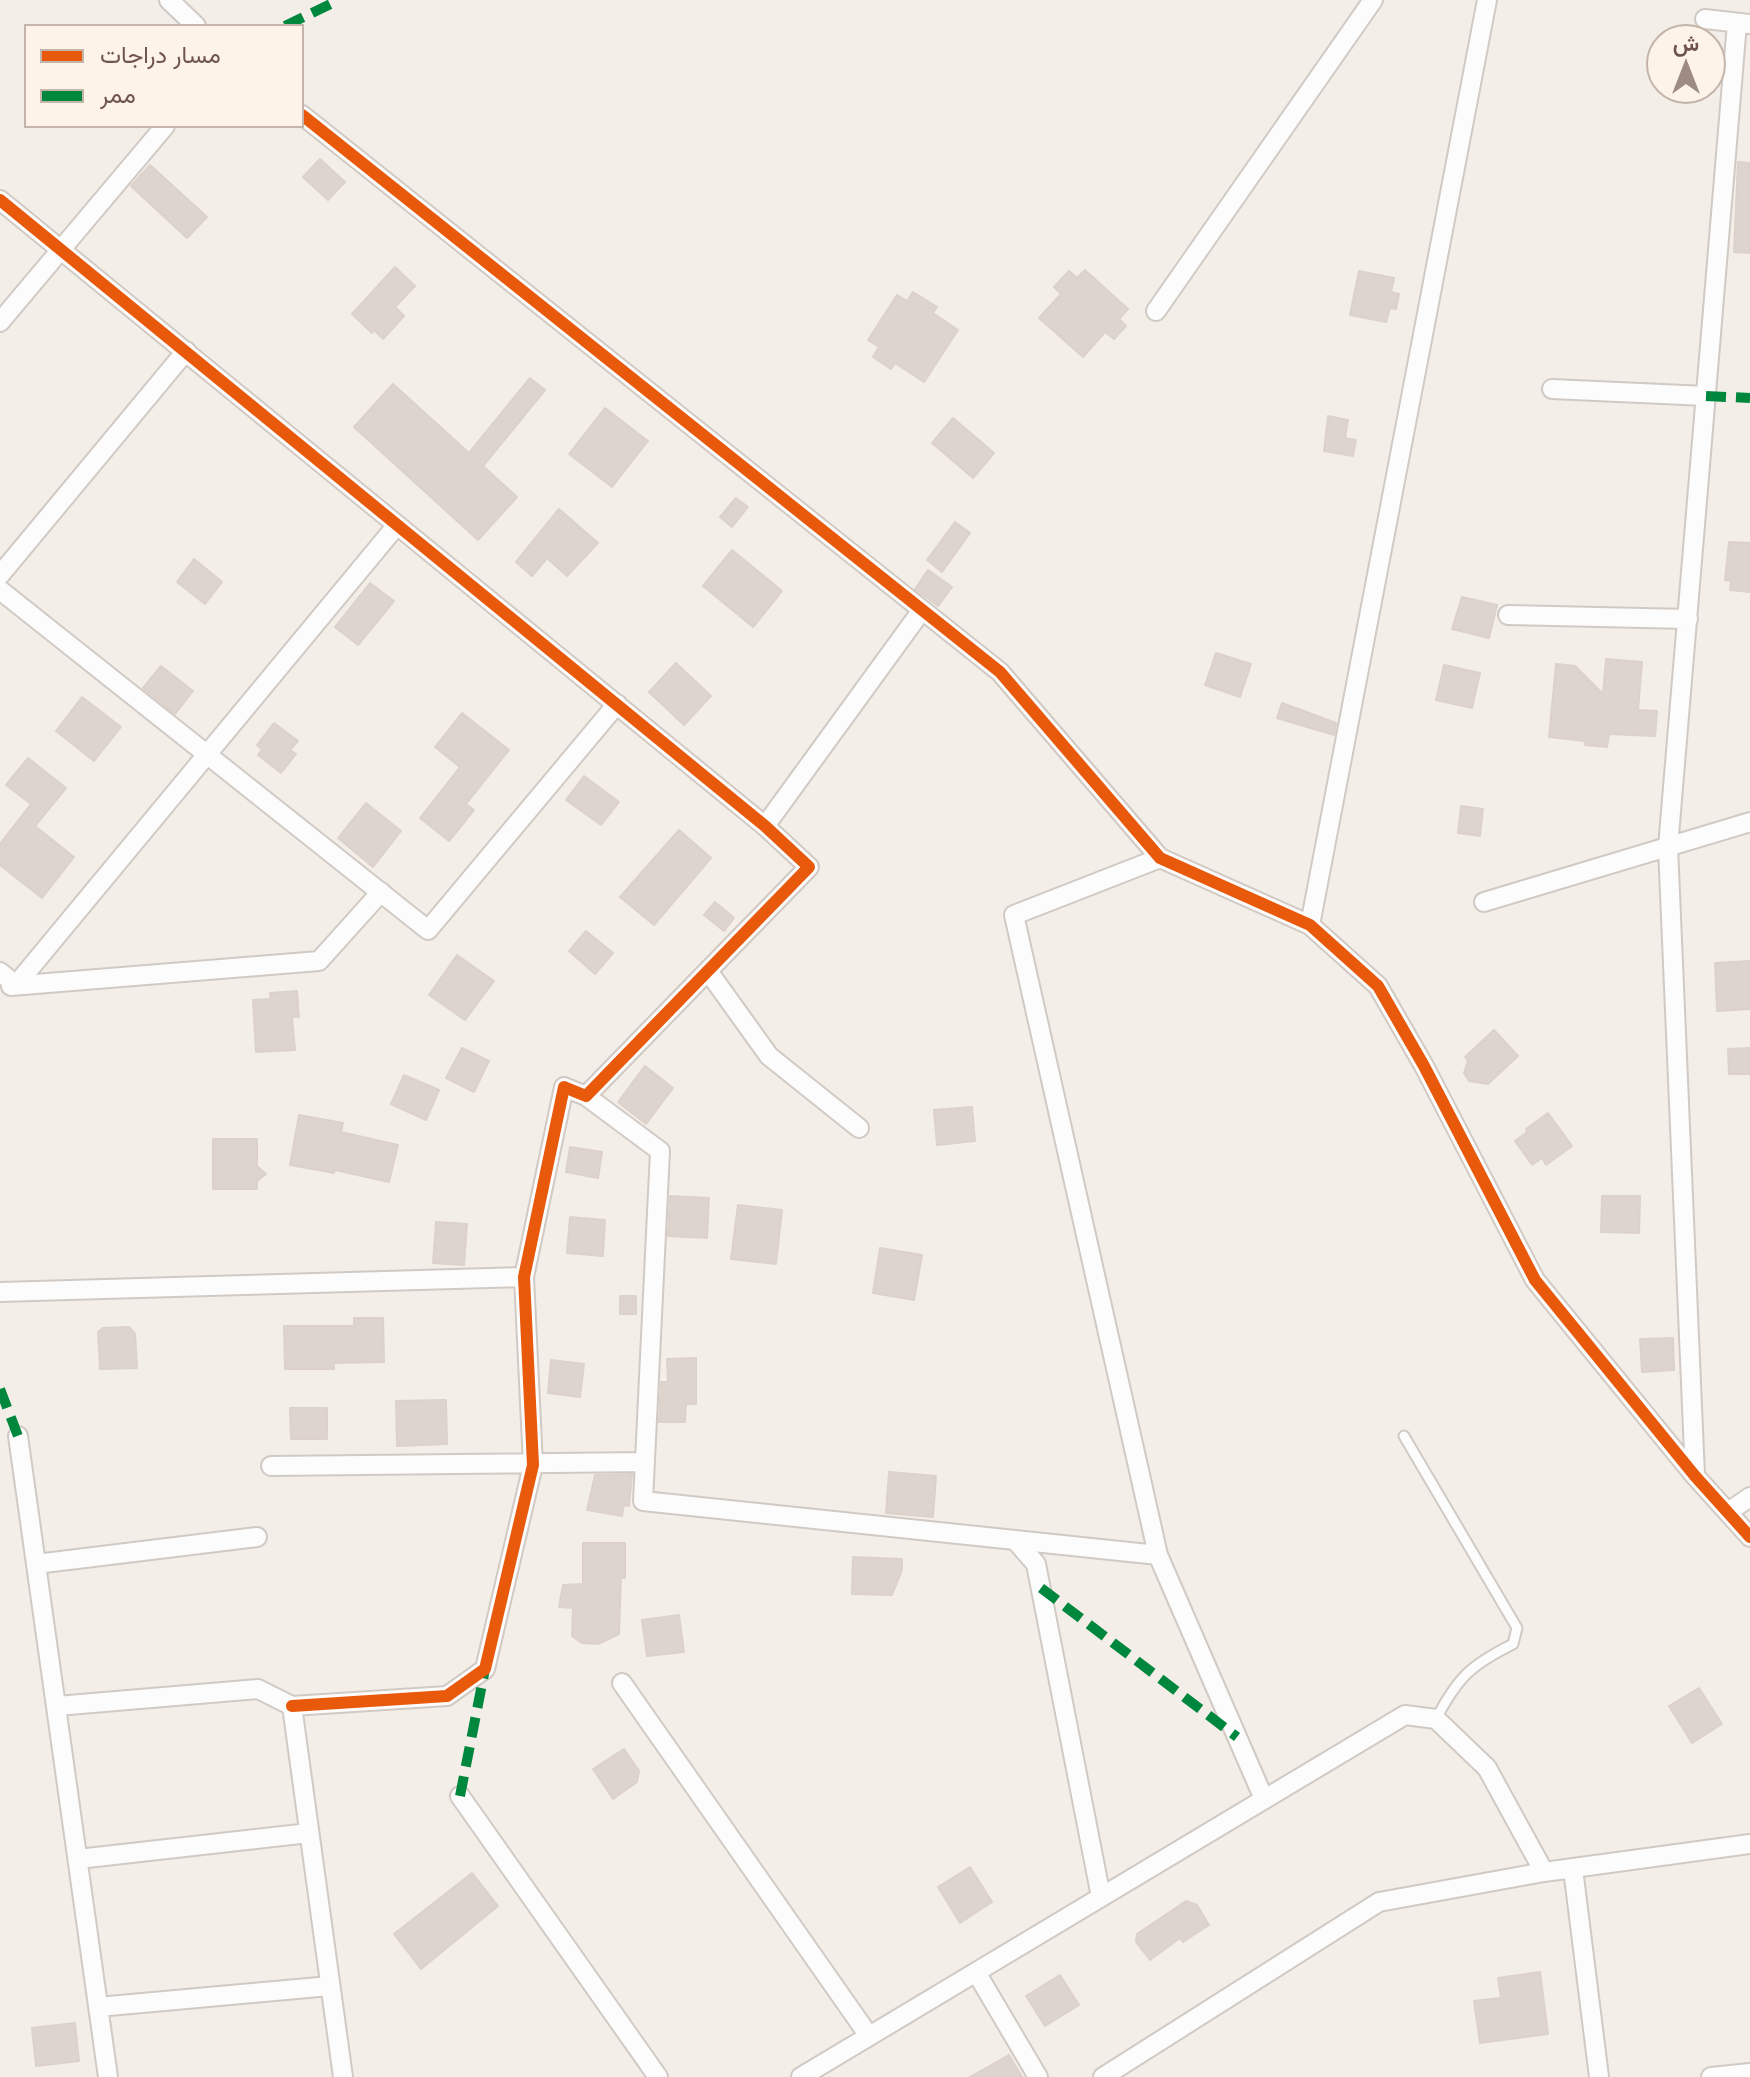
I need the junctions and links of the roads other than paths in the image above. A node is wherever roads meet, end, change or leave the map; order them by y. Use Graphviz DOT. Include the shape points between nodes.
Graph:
graph roads {
  1 [pos="169,0"];
  2 [pos="1373,0"];
  3 [pos="1487,0"];
  4 [pos="1705,19"];
  5 [pos="194,24"];
  6 [pos="1744,24"];
  7 [pos="304,117"];
  8 [pos="163,128"];
  9 [pos="0,200"];
  10 [pos="61,249"];
  11 [pos="1156,311"];
  12 [pos="0,322"];
  13 [pos="186,351"];
  14 [pos="1552,389"];
  15 [pos="1706,396"];
  16 [pos="397,525"];
  17 [pos="0,575"];
  18 [pos="0,590"];
  19 [pos="922,610"];
  20 [pos="1508,615"];
  21 [pos="1688,619"];
  22 [pos="617,704"];
  23 [pos="207,755"];
  24 [pos="1750,822"];
  25 [pos="765,826"];
  26 [pos="1668,847"];
  27 [pos="1160,858"];
  28 [pos="381,892"];
  29 [pos="1484,902"];
  30 [pos="1310,925"];
  31 [pos="708,971"];
  32 [pos="0,972"];
  33 [pos="8,987"];
  34 [pos="586,1096"];
  35 [pos="859,1128"];
  36 [pos="524,1277"];
  37 [pos="0,1292"];
  38 [pos="18,1436"];
  39 [pos="1404,1436"];
  40 [pos="645,1462"];
  41 [pos="533,1465"];
  42 [pos="271,1466"];
  43 [pos="1695,1476"];
  44 [pos="1750,1497"];
  45 [pos="1728,1512"];
  46 [pos="257,1537"];
  47 [pos="1750,1537"];
  48 [pos="1015,1540"];
  49 [pos="1158,1555"];
  50 [pos="36,1564"];
  51 [pos="622,1683"];
  52 [pos="57,1706"];
  53 [pos="292,1706"];
  54 [pos="1436,1719"];
  55 [pos="460,1796"];
  56 [pos="1264,1799"];
  57 [pos="309,1833"];
  58 [pos="1750,1844"];
  59 [pos="78,1859"];
  60 [pos="1573,1869"];
  61 [pos="1544,1872"];
  62 [pos="1101,1897"];
  63 [pos="976,1972"];
  64 [pos="330,1986"];
  65 [pos="98,2007"];
  66 [pos="869,2036"];
  67 [pos="1750,2073"];
  68 [pos="108,2077"];
  69 [pos="343,2077"];
  70 [pos="658,2077"];
  71 [pos="801,2077"];
  72 [pos="1038,2077"];
  73 [pos="1103,2077"];
  74 [pos="1599,2077"];
  75 [pos="1711,2077"];
  1 -- 5 [label="street"];
  2 -- 11 [label="street"];
  3 -- 30 [label="street"];
  4 -- 6 [label="street"];
  6 -- 15 [label="street"];
  7 -- 19 [label="street"];
  8 -- 10 [label="street"];
  9 -- 10 [label="street"];
  10 -- 12 [label="street"];
  10 -- 13 [label="street"];
  13 -- 16 [label="street"];
  13 -- 17 [label="street"];
  14 -- 15 [label="street"];
  15 -- 21 [label="street"];
  16 -- 22 [label="street"];
  16 -- 23 [label="street"];
  18 -- 23 [label="street"];
  19 -- 25 [label="street"];
  19 -- 27 [label="street" via="1000,672"];
  20 -- 21 [label="street"];
  21 -- 26 [label="street"];
  22 -- 25 [label="street"];
  22 -- 28 [label="street" via="428,930"];
  23 -- 28 [label="street"];
  23 -- 33 [label="street"];
  24 -- 26 [label="street"];
  25 -- 31 [label="street" via="809,867"];
  26 -- 29 [label="street"];
  26 -- 43 [label="street"];
  27 -- 30 [label="street"];
  27 -- 49 [label="street" via="1014,915"];
  28 -- 33 [label="street" via="319,961"];
  30 -- 43 [label="street" via="1378,986 1535,1280"];
  31 -- 34 [label="street"];
  31 -- 35 [label="street" via="769,1056"];
  32 -- 33 [label="street"];
  34 -- 36 [label="street" via="564,1087"];
  34 -- 40 [label="street" via="660,1151"];
  36 -- 37 [label="street"];
  36 -- 41 [label="street"];
  38 -- 50 [label="street"];
  39 -- 54 [label="lane" via="1517,1628 1513,1644 1479,1661 1451,1691"];
  40 -- 41 [label="street"];
  40 -- 48 [label="street" via="643,1501"];
  41 -- 42 [label="street"];
  41 -- 53 [label="street" via="485,1669 447,1696"];
  43 -- 45 [label="street"];
  44 -- 45 [label="street"];
  45 -- 47 [label="street"];
  46 -- 50 [label="street"];
  48 -- 49 [label="street"];
  48 -- 62 [label="street" via="1036,1564"];
  49 -- 56 [label="street"];
  50 -- 52 [label="street"];
  51 -- 66 [label="street"];
  52 -- 53 [label="street" via="258,1689"];
  52 -- 59 [label="street"];
  53 -- 57 [label="street"];
  54 -- 56 [label="street" via="1405,1715"];
  54 -- 61 [label="street" via="1487,1768"];
  55 -- 70 [label="street"];
  56 -- 62 [label="street"];
  57 -- 59 [label="street"];
  57 -- 64 [label="street"];
  58 -- 60 [label="street"];
  59 -- 65 [label="street"];
  60 -- 61 [label="street"];
  60 -- 74 [label="street"];
  61 -- 73 [label="street" via="1379,1902"];
  62 -- 63 [label="street"];
  63 -- 66 [label="street"];
  63 -- 72 [label="street"];
  64 -- 65 [label="street"];
  64 -- 69 [label="street"];
  65 -- 68 [label="street"];
  66 -- 71 [label="street"];
  67 -- 75 [label="street"];
}
